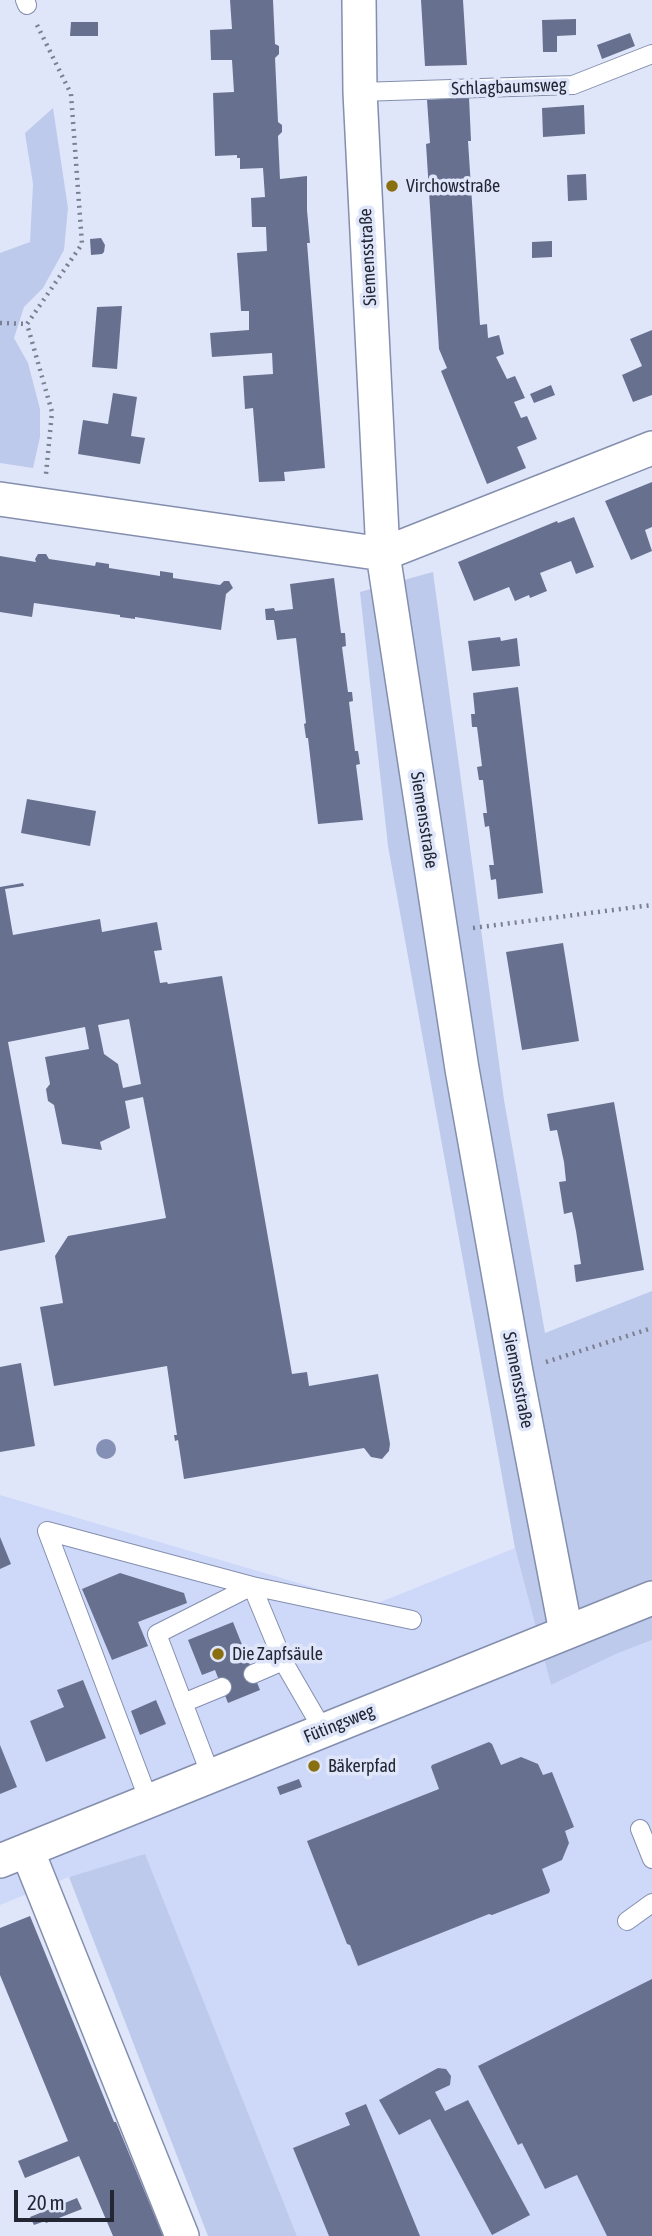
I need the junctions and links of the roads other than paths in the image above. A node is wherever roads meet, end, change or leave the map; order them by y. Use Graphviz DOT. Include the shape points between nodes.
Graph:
graph roads {
  1 [pos="359,0"];
  2 [pos="652,54"];
  3 [pos="360,92"];
  4 [pos="652,448"];
  5 [pos="0,499"];
  6 [pos="383,554"];
  7 [pos="252,1586"];
  8 [pos="652,1598"];
  9 [pos="412,1620"];
  10 [pos="566,1632"];
  11 [pos="283,1661"];
  12 [pos="253,1674"];
  13 [pos="222,1687"];
  14 [pos="183,1703"];
  15 [pos="323,1730"];
  16 [pos="211,1776"];
  17 [pos="149,1801"];
  18 [pos="640,1829"];
  19 [pos="13,1856"];
  20 [pos="652,1859"];
  21 [pos="652,1903"];
  22 [pos="627,1921"];
  23 [pos="183,2236"];
  1 -- 3 [label="street, Siemensstraße"];
  2 -- 3 [label="lane, Schlagbaumsweg" via="573,85"];
  3 -- 6 [label="street, Siemensstraße"];
  4 -- 6 [label="street"];
  5 -- 6 [label="street"];
  6 -- 10 [label="street, Siemensstraße" via="462,1069"];
  7 -- 9 [label="lane"];
  7 -- 11 [label="lane"];
  7 -- 14 [label="lane" via="158,1634"];
  7 -- 17 [label="lane" via="47,1531"];
  8 -- 10 [label="street, Fütingsweg"];
  10 -- 15 [label="street, Fütingsweg"];
  11 -- 12 [label="lane"];
  11 -- 15 [label="lane"];
  13 -- 14 [label="lane"];
  14 -- 16 [label="lane"];
  15 -- 16 [label="street, Fütingsweg"];
  16 -- 17 [label="street, Fütingsweg"];
  17 -- 19 [label="street, Fütingsweg"];
  18 -- 20 [label="lane"];
  19 -- 23 [label="street, Fütingsweg"];
  21 -- 22 [label="lane"];
}
